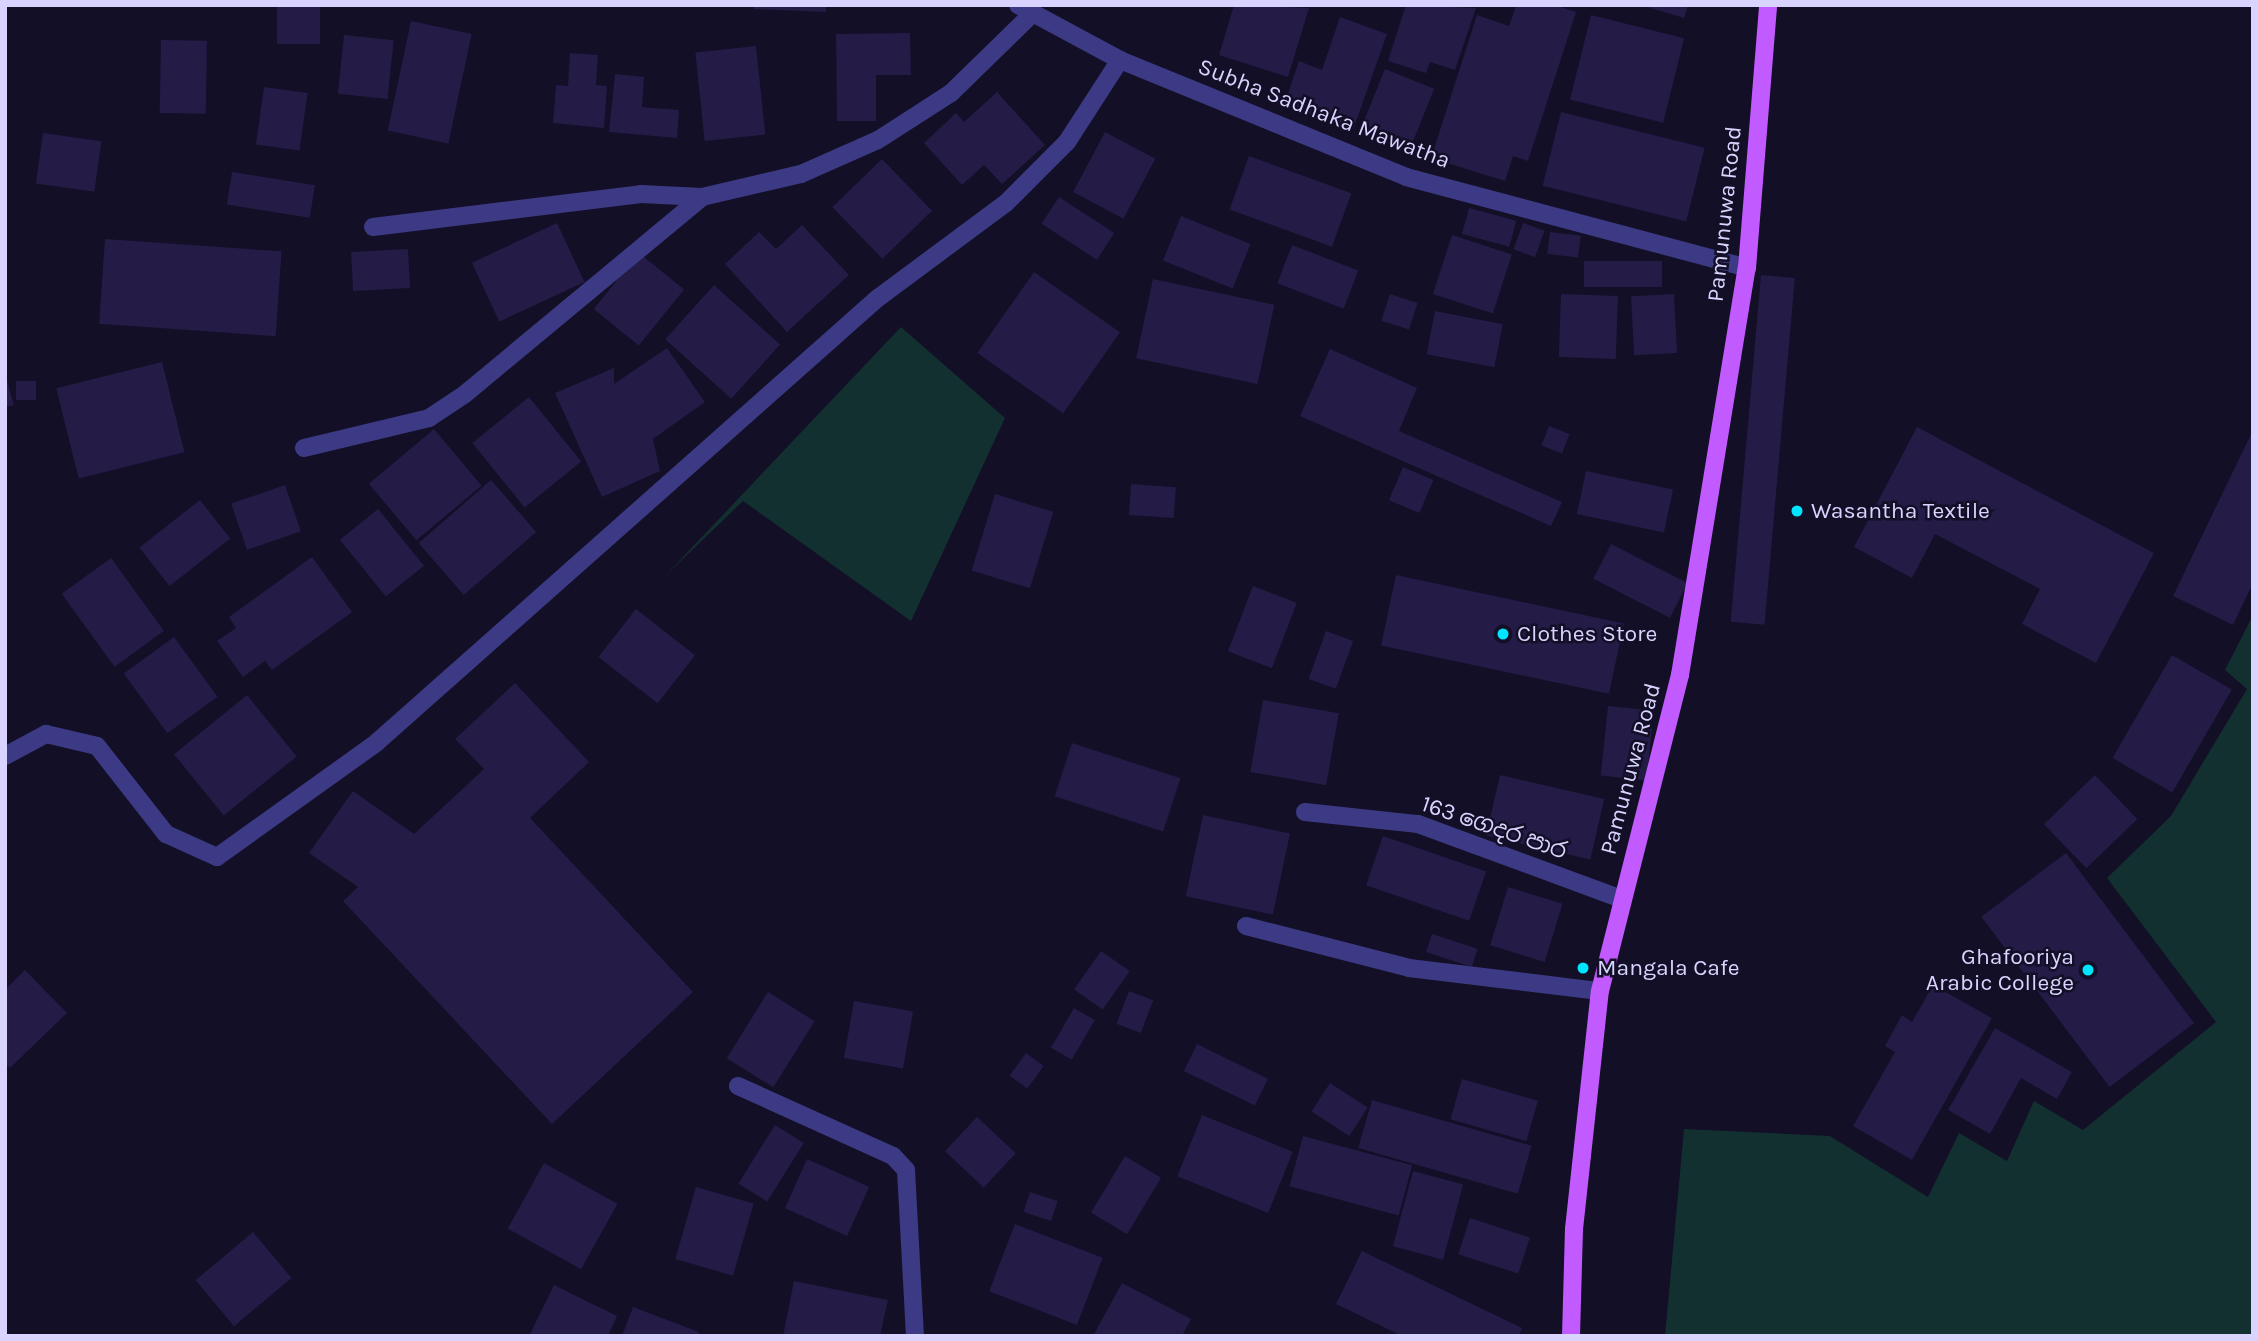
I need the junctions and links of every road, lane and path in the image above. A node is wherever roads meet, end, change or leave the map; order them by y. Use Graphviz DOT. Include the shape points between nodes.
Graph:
graph roads {
  1 [pos="1768,5"];
  2 [pos="1025,9"];
  3 [pos="1119,60"];
  4 [pos="702,197"];
  5 [pos="373,227"];
  6 [pos="1747,268"];
  7 [pos="304,448"];
  8 [pos="5,756"];
  9 [pos="1305,812"];
  10 [pos="1622,899"];
  11 [pos="1246,926"];
  12 [pos="1600,991"];
  13 [pos="738,1086"];
  14 [pos="915,1336"];
  15 [pos="1571,1336"];
  1 -- 6 [label="main road, Pamunuwa Road"];
  2 -- 3 [label="street, Subha Sadhaka Mawatha"];
  2 -- 4 [label="street" via="950,93 878,139 801,173"];
  3 -- 6 [label="street, Subha Sadhaka Mawatha" via="1406,177"];
  3 -- 8 [label="street" via="1067,142 1006,203 878,298 376,743 217,857 166,834 97,746 46,734"];
  4 -- 5 [label="street" via="641,194"];
  4 -- 7 [label="street" via="475,386 429,418"];
  6 -- 10 [label="main road, Pamunuwa Road" via="1680,675"];
  9 -- 10 [label="street, 163 ගෙදර පාර" via="1418,824"];
  10 -- 12 [label="main road, Pamunuwa Road"];
  11 -- 12 [label="street" via="1409,968"];
  12 -- 15 [label="main road, Pamunuwa Road" via="1574,1229"];
  13 -- 14 [label="street" via="893,1156 906,1170"];
}
